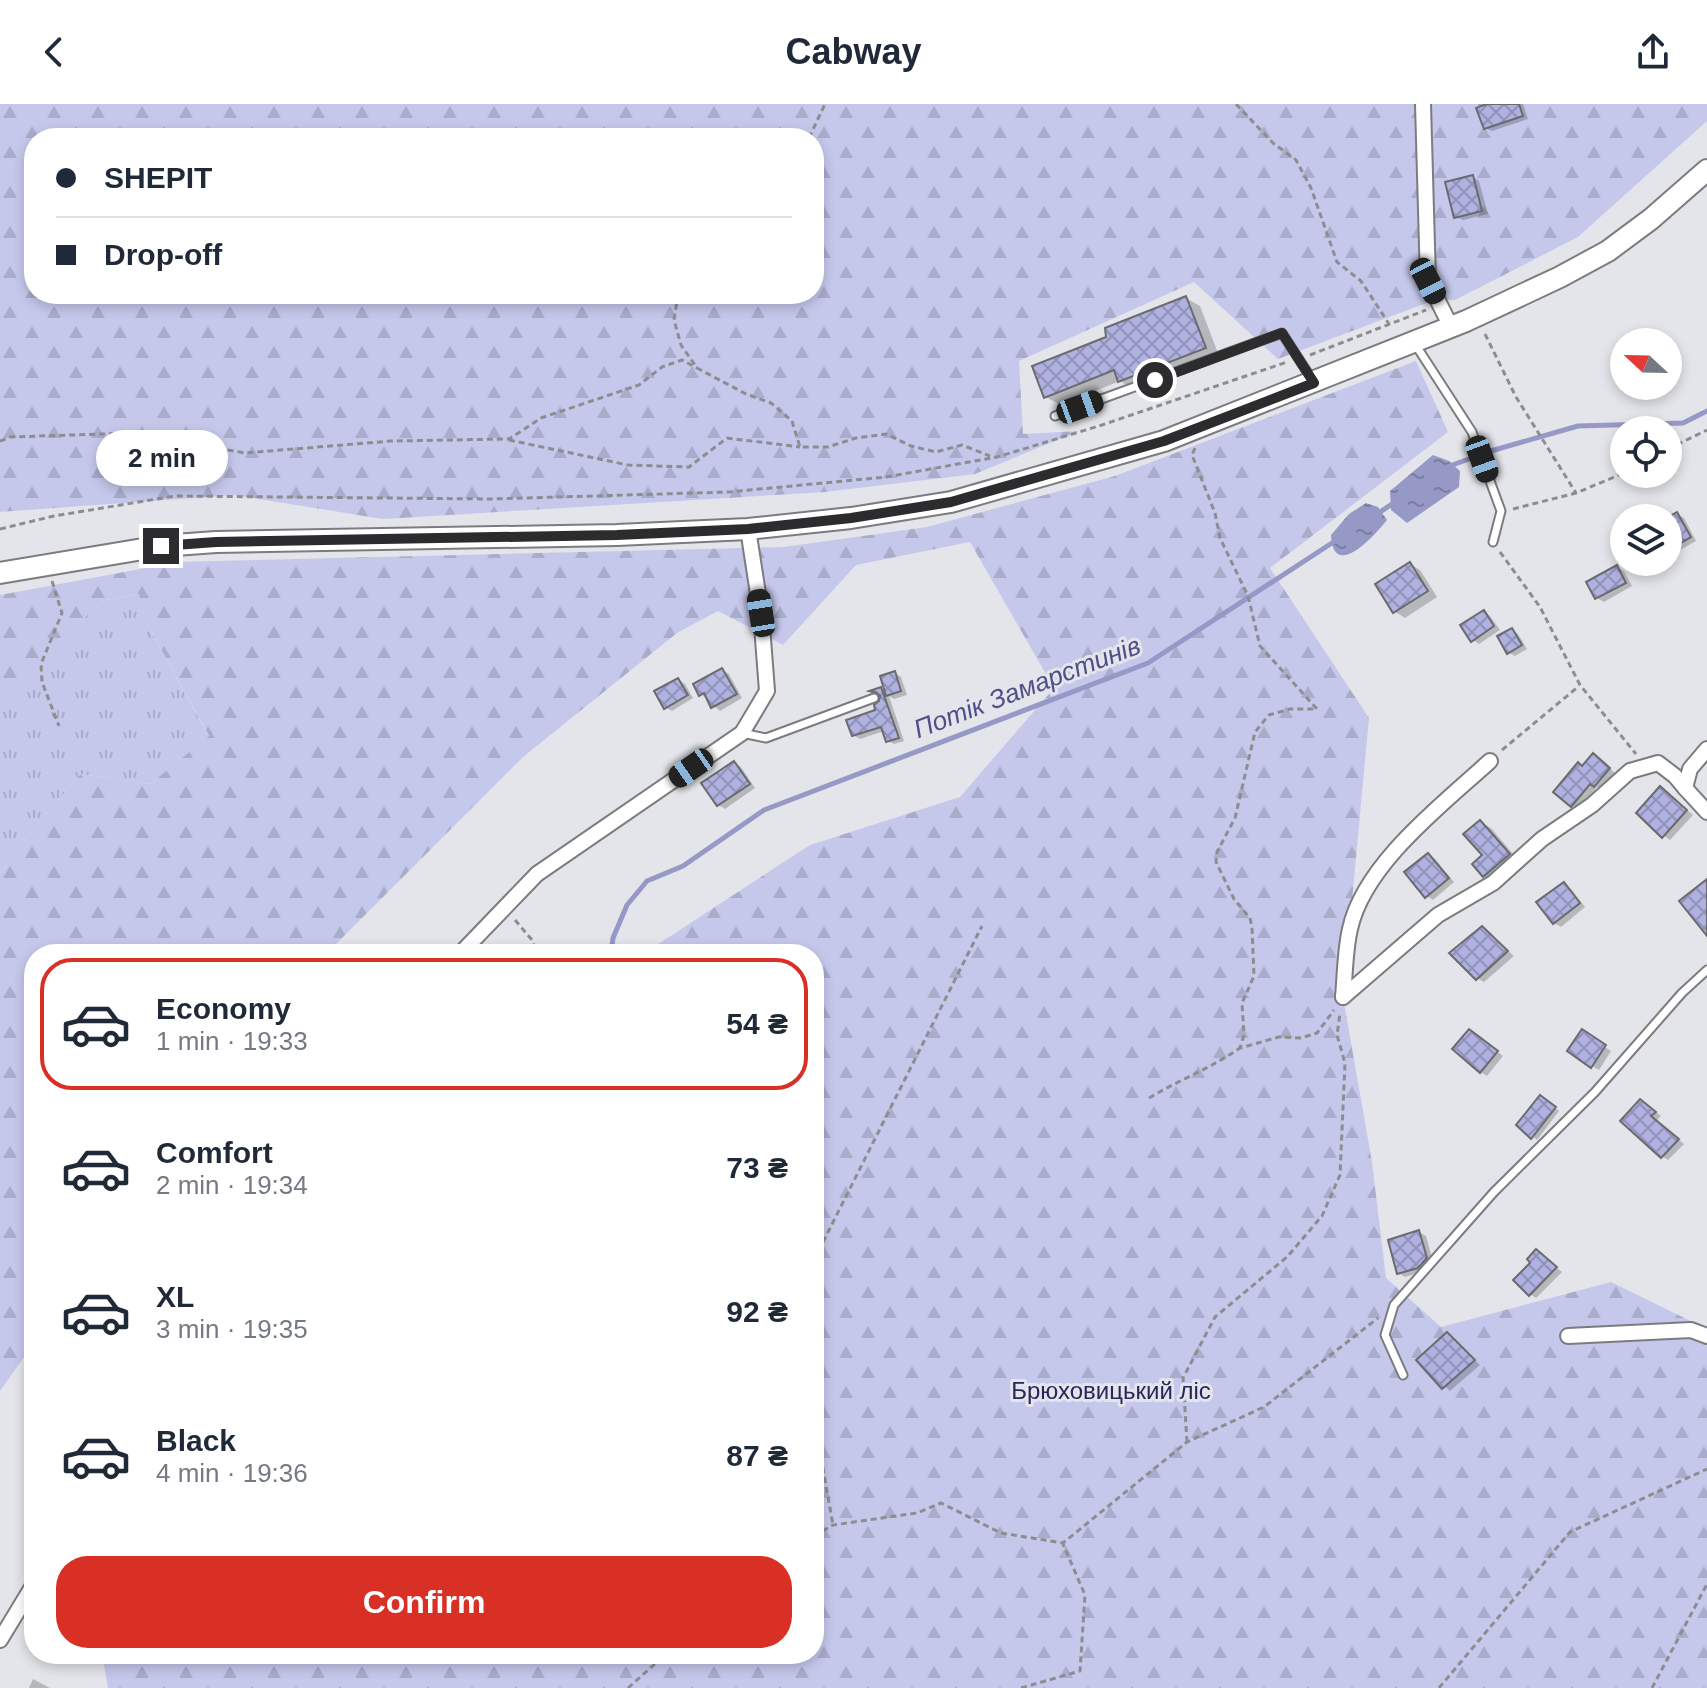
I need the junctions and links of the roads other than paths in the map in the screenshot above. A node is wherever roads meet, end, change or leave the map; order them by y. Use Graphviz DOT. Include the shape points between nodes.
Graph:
graph roads {
  1 [pos="1423,104"];
  2 [pos="1707,170"];
  3 [pos="1451,327"];
  4 [pos="1414,343"];
  5 [pos="1314,383"];
  6 [pos="1055,416"];
  7 [pos="748,529"];
  8 [pos="1493,542"];
  9 [pos="0,573"];
  10 [pos="874,698"];
  11 [pos="742,733"];
  12 [pos="1707,749"];
  13 [pos="1490,761"];
  14 [pos="1685,788"];
  15 [pos="1707,812"];
  16 [pos="470,944"];
  17 [pos="1707,970"];
  18 [pos="1568,1336"];
  19 [pos="1707,1336"];
  20 [pos="1403,1375"];
  21 [pos="24,1600"];
  22 [pos="0,1640"];
  1 -- 3 [label="street" via="1428,281"];
  2 -- 3 [label="main road" via="1608,251"];
  3 -- 4 [label="main road"];
  4 -- 5 [label="main road"];
  4 -- 8 [label="lane" via="1472,432 1501,511"];
  5 -- 6 [label="lane" via="1282,333"];
  5 -- 7 [label="main road" via="1164,441 951,502"];
  7 -- 9 [label="main road" via="216,542"];
  7 -- 11 [label="street" via="767,691"];
  10 -- 11 [label="lane" via="766,738"];
  11 -- 16 [label="street" via="537,874"];
  12 -- 14 [label="street" via="1690,769"];
  13 -- 14 [label="street" via="1365,888 1350,928 1343,997 1438,915 1493,883 1630,771 1658,763"];
  14 -- 15 [label="street"];
  17 -- 20 [label="lane" via="1494,1192 1394,1305 1385,1335"];
  18 -- 19 [label="street" via="1691,1330"];
  21 -- 22 [label="street"];
}
